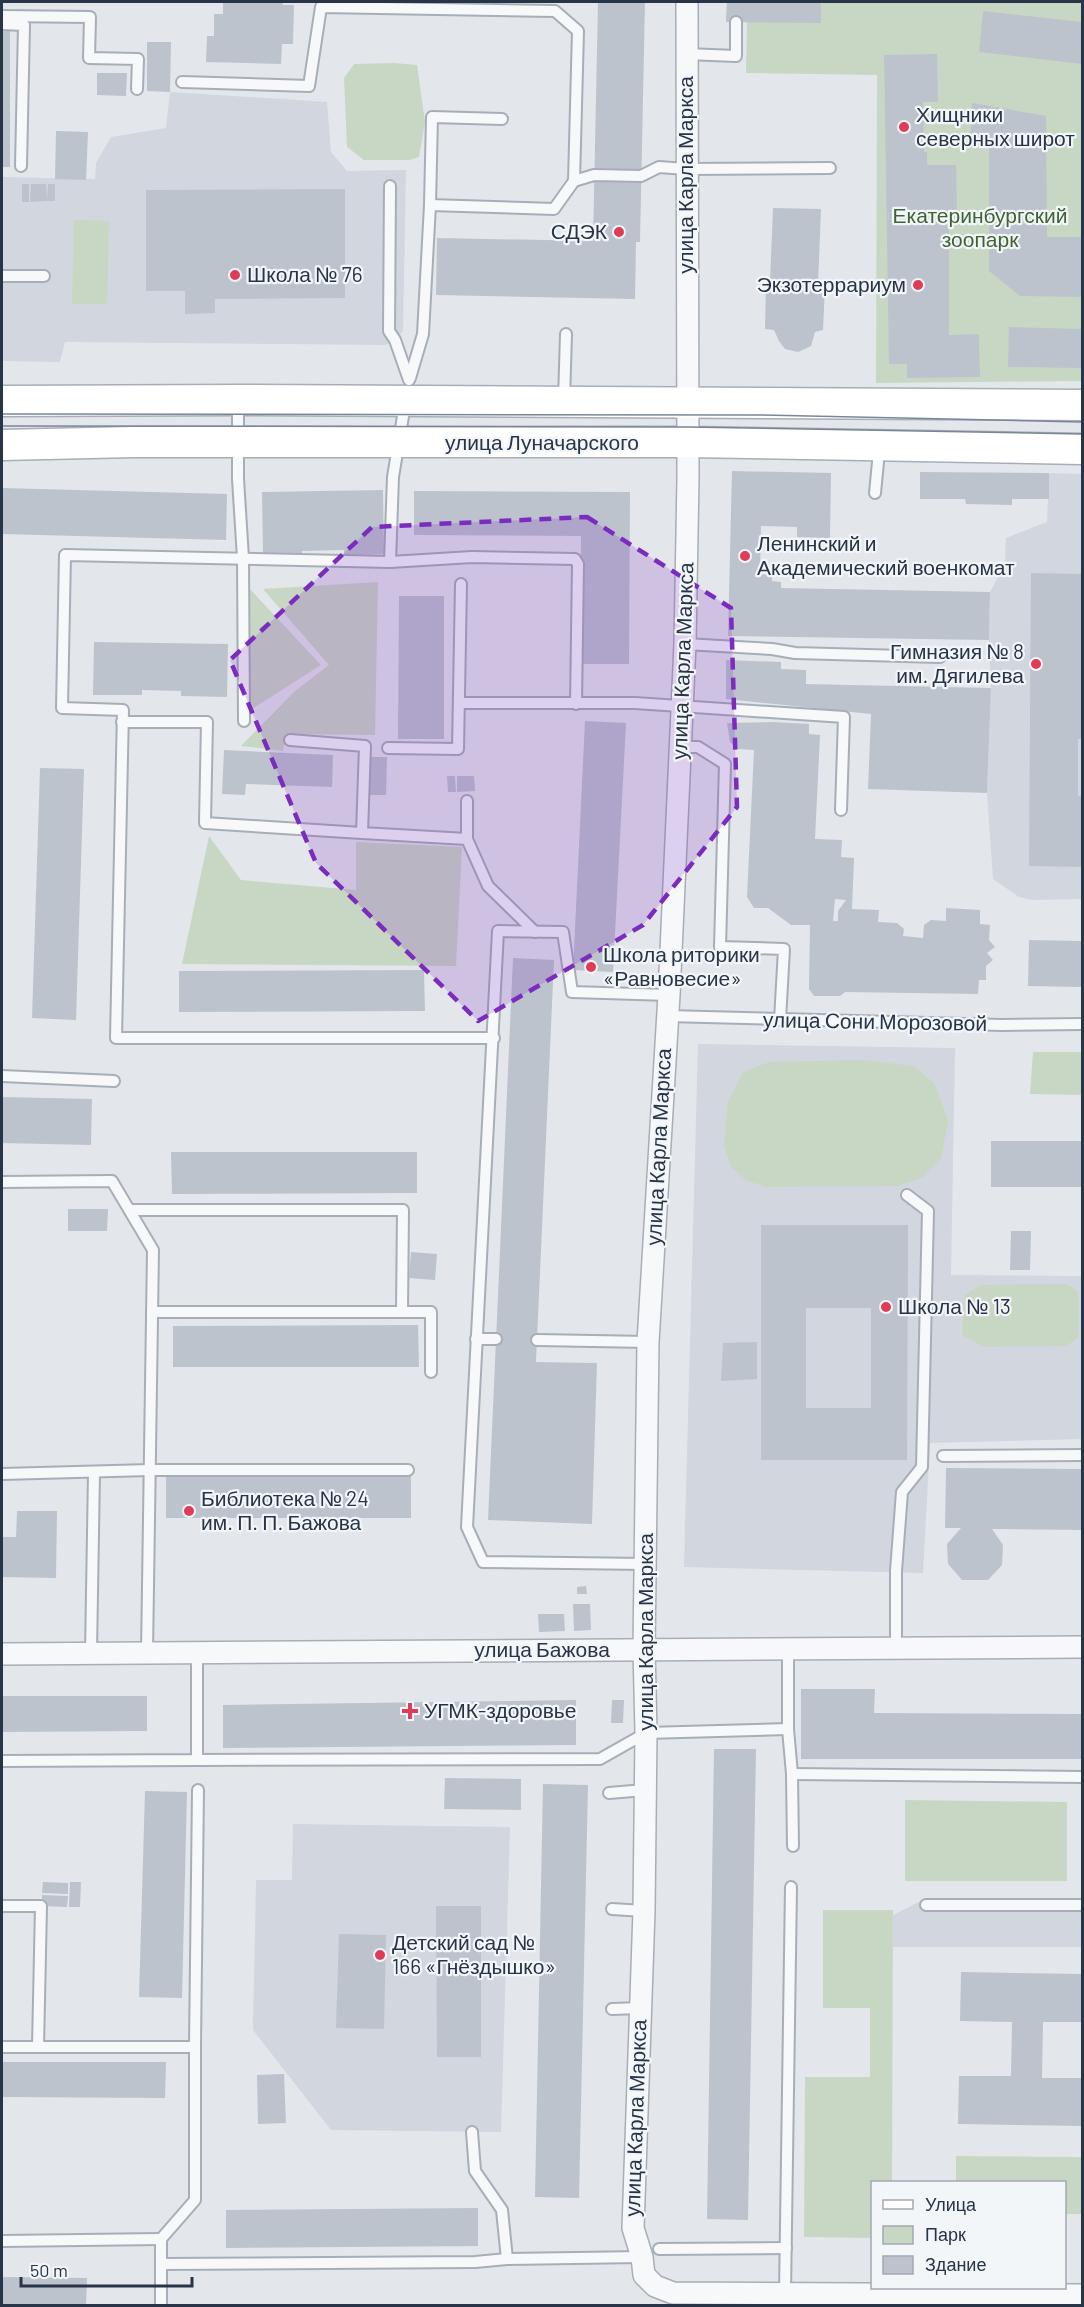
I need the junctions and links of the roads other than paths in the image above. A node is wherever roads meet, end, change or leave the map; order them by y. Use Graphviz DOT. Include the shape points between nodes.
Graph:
graph roads {
  1 [pos="687,2"];
  2 [pos="360,5"];
  3 [pos="2,16"];
  4 [pos="736,22"];
  5 [pos="2,24"];
  6 [pos="685,54"];
  7 [pos="182,82"];
  8 [pos="137,89"];
  9 [pos="502,119"];
  10 [pos="21,166"];
  11 [pos="831,168"];
  12 [pos="686,169"];
  13 [pos="574,181"];
  14 [pos="390,186"];
  15 [pos="430,206"];
  16 [pos="2,276"];
  17 [pos="44,276"];
  18 [pos="566,334"];
  19 [pos="408,389"];
  20 [pos="238,400"];
  21 [pos="2,401"];
  22 [pos="563,402"];
  23 [pos="687,403"];
  24 [pos="1083,405"];
  25 [pos="238,442"];
  26 [pos="398,442"];
  27 [pos="687,442"];
  28 [pos="2,445"];
  29 [pos="876,446"];
  30 [pos="1083,449"];
  31 [pos="875,493"];
  32 [pos="243,558"];
  33 [pos="390,562"];
  34 [pos="461,584"];
  35 [pos="685,644"];
  36 [pos="940,657"];
  37 [pos="459,703"];
  38 [pos="576,704"];
  39 [pos="682,707"];
  40 [pos="244,721"];
  41 [pos="122,722"];
  42 [pos="290,740"];
  43 [pos="680,747"];
  44 [pos="388,748"];
  45 [pos="467,801"];
  46 [pos="841,810"];
  47 [pos="362,832"];
  48 [pos="467,839"];
  49 [pos="535,932"];
  50 [pos="669,995"];
  51 [pos="667,1016"];
  52 [pos="780,1020"];
  53 [pos="1083,1024"];
  54 [pos="494,1038"];
  55 [pos="2,1076"];
  56 [pos="114,1081"];
  57 [pos="2,1182"];
  58 [pos="907,1195"];
  59 [pos="130,1210"];
  60 [pos="152,1312"];
  61 [pos="402,1312"];
  62 [pos="476,1339"];
  63 [pos="496,1340"];
  64 [pos="537,1340"];
  65 [pos="648,1342"];
  66 [pos="431,1372"];
  67 [pos="943,1455"];
  68 [pos="1083,1455"];
  69 [pos="150,1470"];
  70 [pos="408,1470"];
  71 [pos="94,1473"];
  72 [pos="2,1474"];
  73 [pos="646,1564"];
  74 [pos="1083,1647"];
  75 [pos="788,1648"];
  76 [pos="896,1648"];
  77 [pos="644,1649"];
  78 [pos="91,1653"];
  79 [pos="147,1653"];
  80 [pos="197,1653"];
  81 [pos="2,1654"];
  82 [pos="788,1730"];
  83 [pos="646,1733"];
  84 [pos="197,1760"];
  85 [pos="2,1761"];
  86 [pos="792,1774"];
  87 [pos="1083,1777"];
  88 [pos="198,1790"];
  89 [pos="645,1790"];
  90 [pos="609,1793"];
  91 [pos="792,1846"];
  92 [pos="791,1887"];
  93 [pos="926,1905"];
  94 [pos="1083,1905"];
  95 [pos="2,1906"];
  96 [pos="612,1910"];
  97 [pos="644,1911"];
  98 [pos="640,2008"];
  99 [pos="612,2009"];
  100 [pos="2,2047"];
  101 [pos="38,2047"];
  102 [pos="195,2047"];
  103 [pos="472,2132"];
  104 [pos="161,2239"];
  105 [pos="2,2241"];
  106 [pos="786,2248"];
  107 [pos="651,2253"];
  108 [pos="507,2259"];
  109 [pos="161,2264"];
  110 [pos="785,2294"];
  111 [pos="1083,2295"];
  112 [pos="162,2306"];
  1 -- 6 [label="street, улица Карла Маркса"];
  2 -- 7 [label="lane" via="321,7 309,86"];
  2 -- 13 [label="lane" via="555,11 578,32"];
  3 -- 8 [label="lane" via="90,17 89,58 138,59"];
  4 -- 6 [label="lane" via="736,56"];
  5 -- 10 [label="lane" via="24,25"];
  6 -- 12 [label="street, улица Карла Маркса"];
  9 -- 15 [label="lane" via="432,117"];
  11 -- 12 [label="lane"];
  12 -- 13 [label="lane" via="659,167 641,176 594,175"];
  12 -- 23 [label="street, улица Карла Маркса"];
  13 -- 15 [label="lane" via="554,209"];
  14 -- 19 [label="lane" via="389,331"];
  15 -- 19 [label="lane" via="423,334"];
  16 -- 17 [label="lane"];
  18 -- 22 [label="lane"];
  19 -- 20 [label="main road, улица Луначарского"];
  19 -- 22 [label="main road, улица Луначарского"];
  19 -- 26 [label="lane"];
  20 -- 21 [label="main road, улица Луначарского"];
  20 -- 25 [label="lane"];
  22 -- 23 [label="main road, улица Луначарского"];
  23 -- 24 [label="main road, улица Луначарского"];
  23 -- 27 [label="street, улица Карла Маркса"];
  25 -- 26 [label="main road, улица Луначарского"];
  25 -- 28 [label="main road, улица Луначарского"];
  25 -- 32 [label="lane"];
  26 -- 27 [label="main road, улица Луначарского"];
  26 -- 33 [label="lane"];
  27 -- 29 [label="main road, улица Луначарского"];
  27 -- 35 [label="street, улица Карла Маркса"];
  29 -- 30 [label="main road, улица Луначарского"];
  29 -- 31 [label="lane"];
  32 -- 33 [label="lane"];
  32 -- 40 [label="lane"];
  32 -- 41 [label="lane" via="65,555 62,708 123,710"];
  33 -- 38 [label="lane" via="472,556 576,560"];
  34 -- 37 [label="lane"];
  35 -- 36 [label="lane" via="795,653"];
  35 -- 39 [label="street, улица Карла Маркса"];
  37 -- 38 [label="lane"];
  37 -- 44 [label="lane" via="458,749"];
  38 -- 39 [label="lane"];
  39 -- 43 [label="street, улица Карла Маркса"];
  39 -- 46 [label="lane" via="844,717"];
  41 -- 47 [label="lane" via="207,722 205,823"];
  41 -- 54 [label="lane" via="116,1038"];
  42 -- 47 [label="lane" via="365,746"];
  43 -- 50 [label="street, улица Карла Маркса"];
  43 -- 52 [label="lane" via="698,747 725,764 720,947 784,949"];
  45 -- 48 [label="lane"];
  47 -- 48 [label="lane"];
  48 -- 49 [label="lane" via="488,886"];
  49 -- 50 [label="lane" via="563,932 572,992"];
  49 -- 54 [label="lane" via="498,932"];
  50 -- 51 [label="street, улица Карла Маркса"];
  51 -- 52 [label="lane, улица Сони Морозовой"];
  51 -- 65 [label="street, улица Карла Маркса"];
  52 -- 53 [label="lane, улица Сони Морозовой"];
  54 -- 62 [label="lane"];
  55 -- 56 [label="lane"];
  57 -- 59 [label="lane" via="112,1181"];
  58 -- 76 [label="lane" via="928,1211 922,1467 902,1492"];
  59 -- 60 [label="lane" via="153,1250"];
  59 -- 61 [label="lane" via="403,1210"];
  60 -- 61 [label="lane"];
  60 -- 69 [label="lane"];
  61 -- 66 [label="lane" via="431,1312"];
  62 -- 63 [label="lane"];
  62 -- 73 [label="lane" via="467,1527 483,1562"];
  64 -- 65 [label="lane"];
  65 -- 73 [label="street, улица Карла Маркса"];
  67 -- 68 [label="lane"];
  69 -- 70 [label="lane"];
  69 -- 71 [label="lane"];
  69 -- 79 [label="lane"];
  71 -- 72 [label="lane"];
  71 -- 78 [label="lane"];
  73 -- 77 [label="street, улица Карла Маркса"];
  74 -- 76 [label="street, улица Бажова"];
  75 -- 76 [label="street, улица Бажова"];
  75 -- 77 [label="street, улица Бажова"];
  75 -- 82 [label="lane"];
  77 -- 80 [label="street, улица Бажова"];
  77 -- 83 [label="street, улица Карла Маркса"];
  78 -- 79 [label="street, улица Бажова"];
  78 -- 81 [label="street, улица Бажова"];
  79 -- 80 [label="street, улица Бажова"];
  80 -- 84 [label="lane"];
  82 -- 83 [label="lane"];
  82 -- 86 [label="lane"];
  83 -- 84 [label="lane" via="600,1759"];
  83 -- 89 [label="street, улица Карла Маркса"];
  84 -- 85 [label="lane"];
  86 -- 87 [label="lane"];
  86 -- 91 [label="lane"];
  88 -- 102 [label="lane"];
  89 -- 90 [label="lane"];
  89 -- 97 [label="street, улица Карла Маркса"];
  92 -- 106 [label="lane"];
  93 -- 94 [label="lane"];
  95 -- 101 [label="lane" via="41,1906"];
  96 -- 97 [label="lane"];
  97 -- 98 [label="street, улица Карла Маркса"];
  98 -- 99 [label="lane"];
  98 -- 107 [label="street, улица Карла Маркса" via="633,2228"];
  100 -- 101 [label="lane"];
  101 -- 102 [label="lane"];
  102 -- 104 [label="lane" via="195,2200"];
  103 -- 108 [label="lane" via="475,2171 502,2210"];
  104 -- 105 [label="lane"];
  104 -- 109 [label="lane"];
  106 -- 107 [label="lane"];
  106 -- 110 [label="lane"];
  107 -- 108 [label="lane"];
  107 -- 110 [label="street, улица Карла Маркса" via="644,2275 655,2286 673,2293"];
  108 -- 109 [label="lane"];
  109 -- 112 [label="lane"];
  110 -- 111 [label="street"];
}
